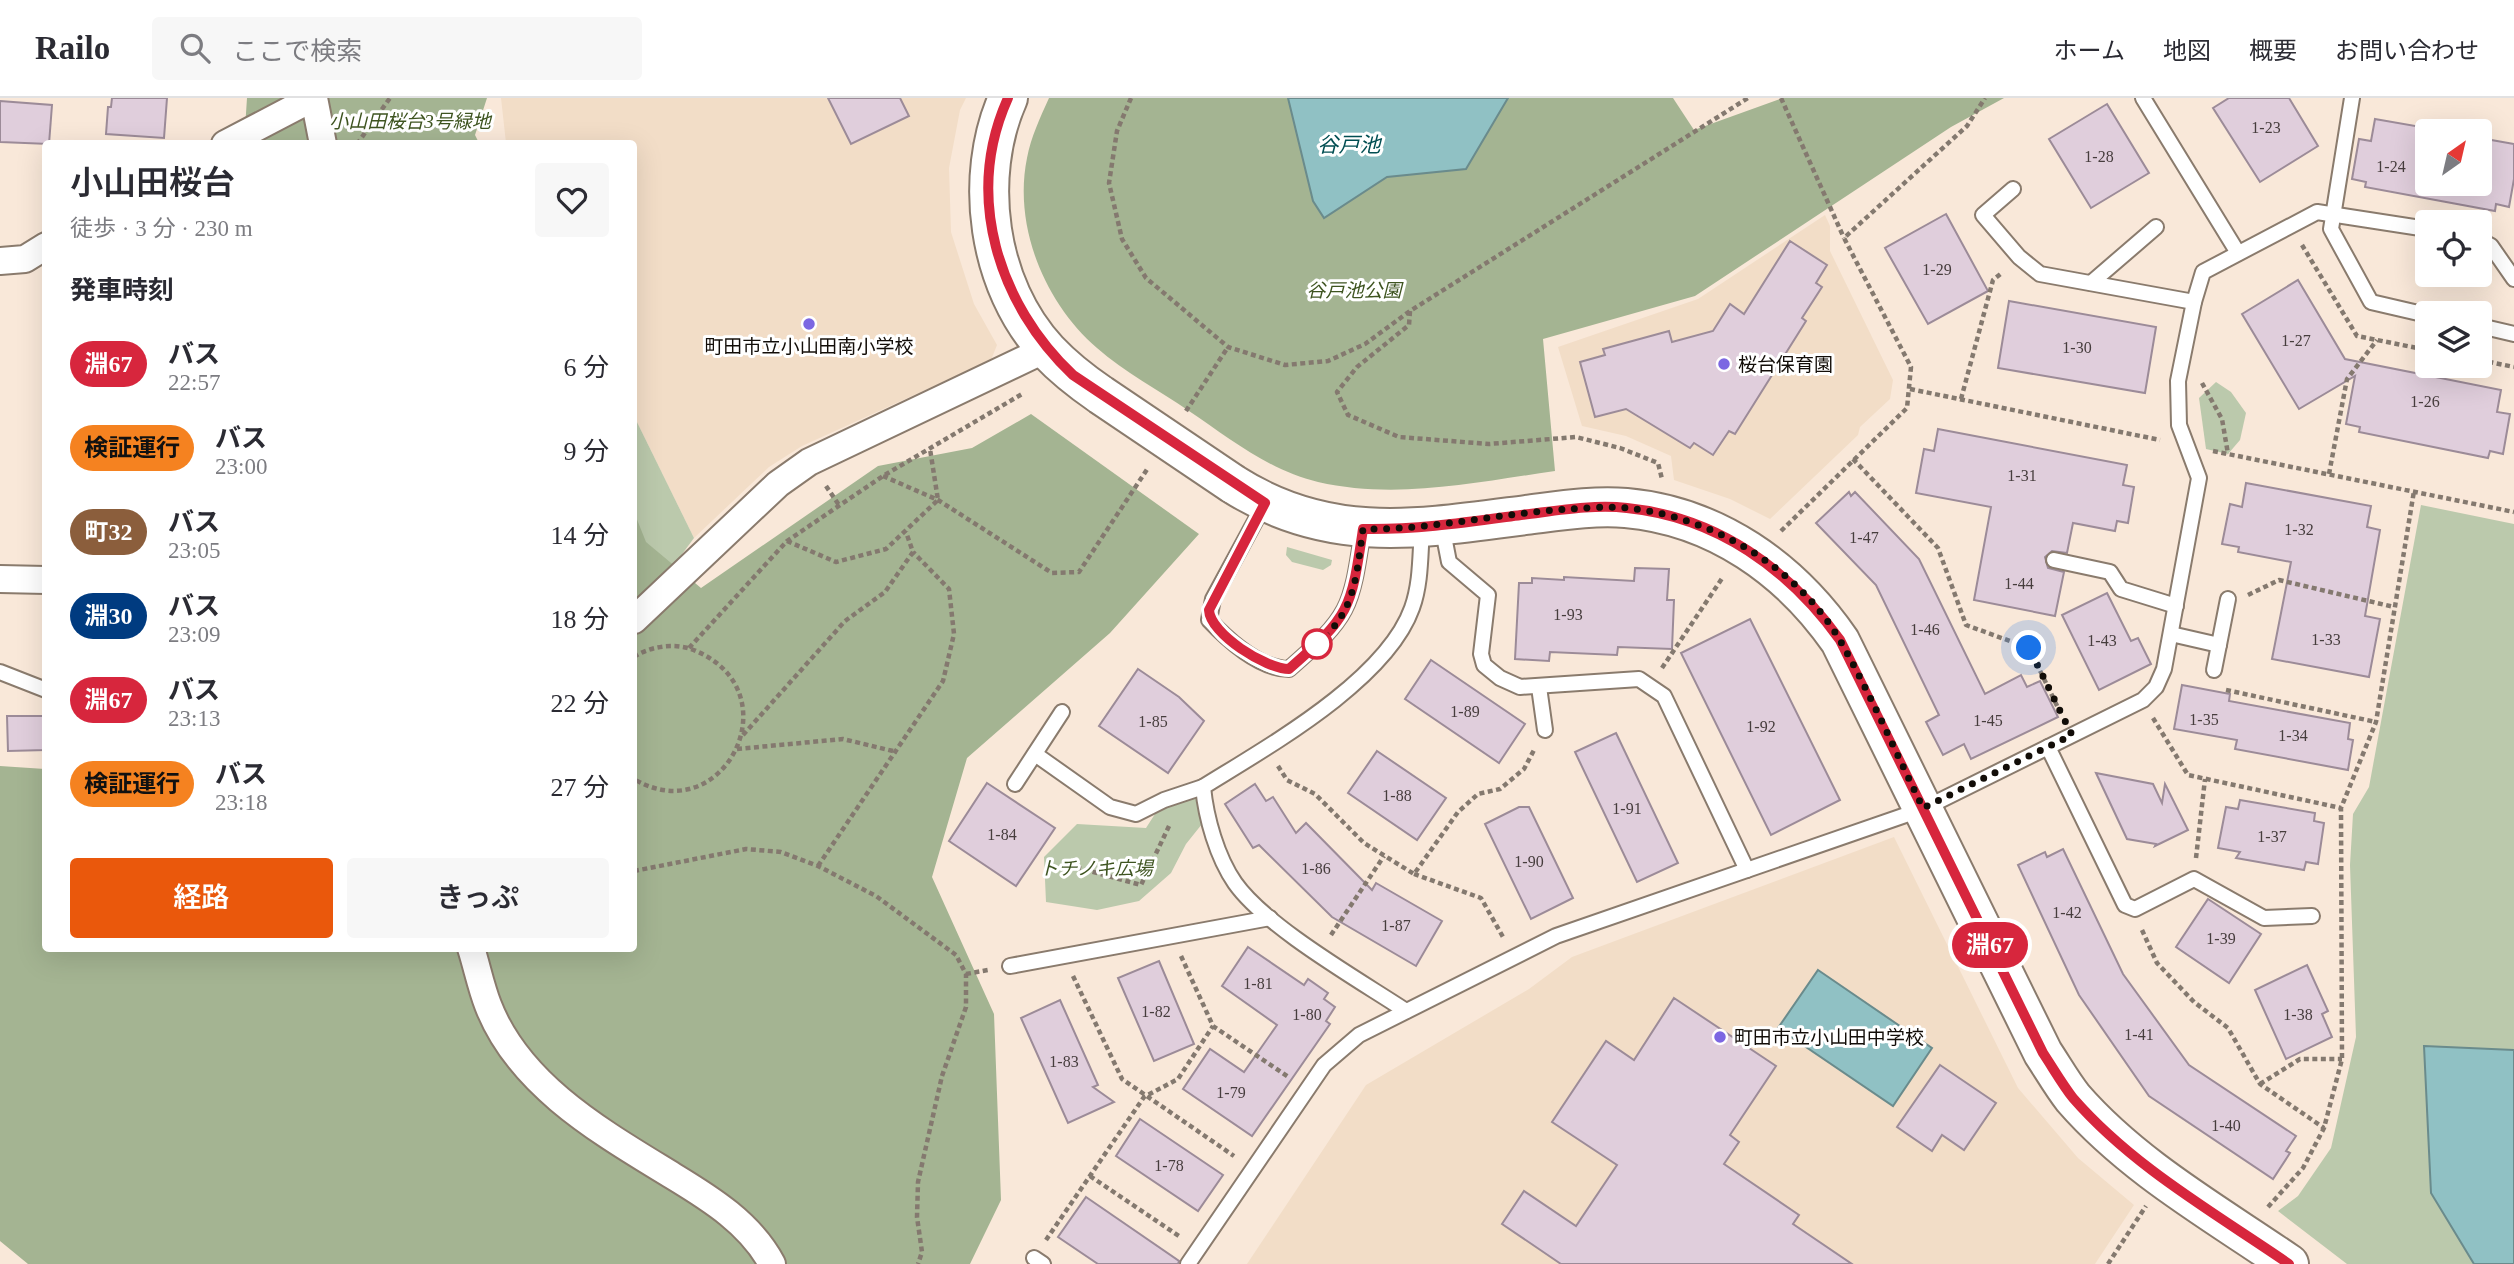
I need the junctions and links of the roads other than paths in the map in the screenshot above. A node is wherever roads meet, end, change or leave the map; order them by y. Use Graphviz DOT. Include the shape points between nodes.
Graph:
graph roads {
  1 [pos="314,98"];
  2 [pos="1008,98"];
  3 [pos="2143,98"];
  4 [pos="2352,98"];
  5 [pos="234,140"];
  6 [pos="322,140"];
  7 [pos="2013,189"];
  8 [pos="2333,215"];
  9 [pos="2156,227"];
  10 [pos="2415,227"];
  11 [pos="2492,247"];
  12 [pos="42,248"];
  13 [pos="2238,253"];
  14 [pos="0,261"];
  15 [pos="2514,279"];
  16 [pos="2091,283"];
  17 [pos="2194,302"];
  18 [pos="2415,312"];
  19 [pos="2492,329"];
  20 [pos="2514,334"];
  21 [pos="1046,349"];
  22 [pos="1265,503"];
  23 [pos="1432,527"];
  24 [pos="1363,529"];
  25 [pos="2054,560"];
  26 [pos="0,579"];
  27 [pos="42,580"];
  28 [pos="2228,599"];
  29 [pos="2175,606"];
  30 [pos="637,617"];
  31 [pos="2171,634"];
  32 [pos="2219,645"];
  33 [pos="2214,670"];
  34 [pos="0,672"];
  35 [pos="1539,687"];
  36 [pos="42,688"];
  37 [pos="1062,712"];
  38 [pos="1545,730"];
  39 [pos="2048,747"];
  40 [pos="1035,754"];
  41 [pos="1015,784"];
  42 [pos="1203,787"];
  43 [pos="1923,808"];
  44 [pos="1747,870"];
  45 [pos="2312,916"];
  46 [pos="1270,918"];
  47 [pos="472,952"];
  48 [pos="1010,966"];
  49 [pos="1406,1011"];
  50 [pos="772,1264"];
  51 [pos="1188,1264"];
  52 [pos="2289,1264"];
  1 -- 5 [label="street"];
  1 -- 6 [label="street"];
  2 -- 21 [label="street" via="992,156 989,200 993,242 1022,315"];
  3 -- 13 [label="lane"];
  4 -- 8 [label="lane"];
  7 -- 16 [label="lane" via="1983,215 2040,274"];
  8 -- 10 [label="lane"];
  8 -- 13 [label="lane" via="2317,212"];
  8 -- 18 [label="lane" via="2331,229 2371,302"];
  9 -- 16 [label="lane"];
  11 -- 15 [label="lane"];
  12 -- 14 [label="street" via="25,259"];
  13 -- 17 [label="lane" via="2203,272"];
  16 -- 17 [label="lane"];
  17 -- 29 [label="lane" via="2178,381 2179,425 2199,478"];
  19 -- 20 [label="lane"];
  21 -- 22 [label="street, bridge" via="1101,395"];
  21 -- 30 [label="street" via="809,462 778,484"];
  22 -- 24 [label="street" via="1306,518"];
  22 -- 24 [label="lane" via="1213,599 1209,620 1275,669 1289,669 1337,625 1354,591"];
  23 -- 24 [label="street"];
  23 -- 35 [label="lane" via="1449,562 1488,595 1481,654 1484,665 1520,687"];
  23 -- 42 [label="lane" via="1412,609 1390,648 1304,723"];
  23 -- 43 [label="street" via="1566,510 1625,508 1682,519 1743,547 1790,580 1840,640"];
  25 -- 29 [label="lane" via="2110,572 2121,589"];
  26 -- 27 [label="street"];
  28 -- 32 [label="lane"];
  29 -- 31 [label="lane"];
  31 -- 32 [label="lane"];
  31 -- 39 [label="lane" via="2164,670 2143,700"];
  32 -- 33 [label="lane"];
  34 -- 36 [label="lane"];
  35 -- 38 [label="lane"];
  35 -- 44 [label="lane" via="1639,679 1664,696"];
  37 -- 40 [label="lane"];
  39 -- 43 [label="lane"];
  39 -- 45 [label="lane" via="2124,905 2135,909 2194,879 2264,918"];
  40 -- 41 [label="lane"];
  40 -- 42 [label="lane" via="1110,807 1136,814"];
  42 -- 46 [label="lane" via="1206,819 1235,883"];
  43 -- 44 [label="lane"];
  43 -- 52 [label="street" via="2043,1053 2072,1096 2113,1139 2161,1178"];
  44 -- 49 [label="lane" via="1556,936"];
  46 -- 48 [label="lane"];
  46 -- 49 [label="lane"];
  47 -- 50 [label="street" via="498,1027 536,1081 625,1147 716,1203 765,1250"];
  49 -- 51 [label="lane" via="1359,1035 1324,1065"];
}
